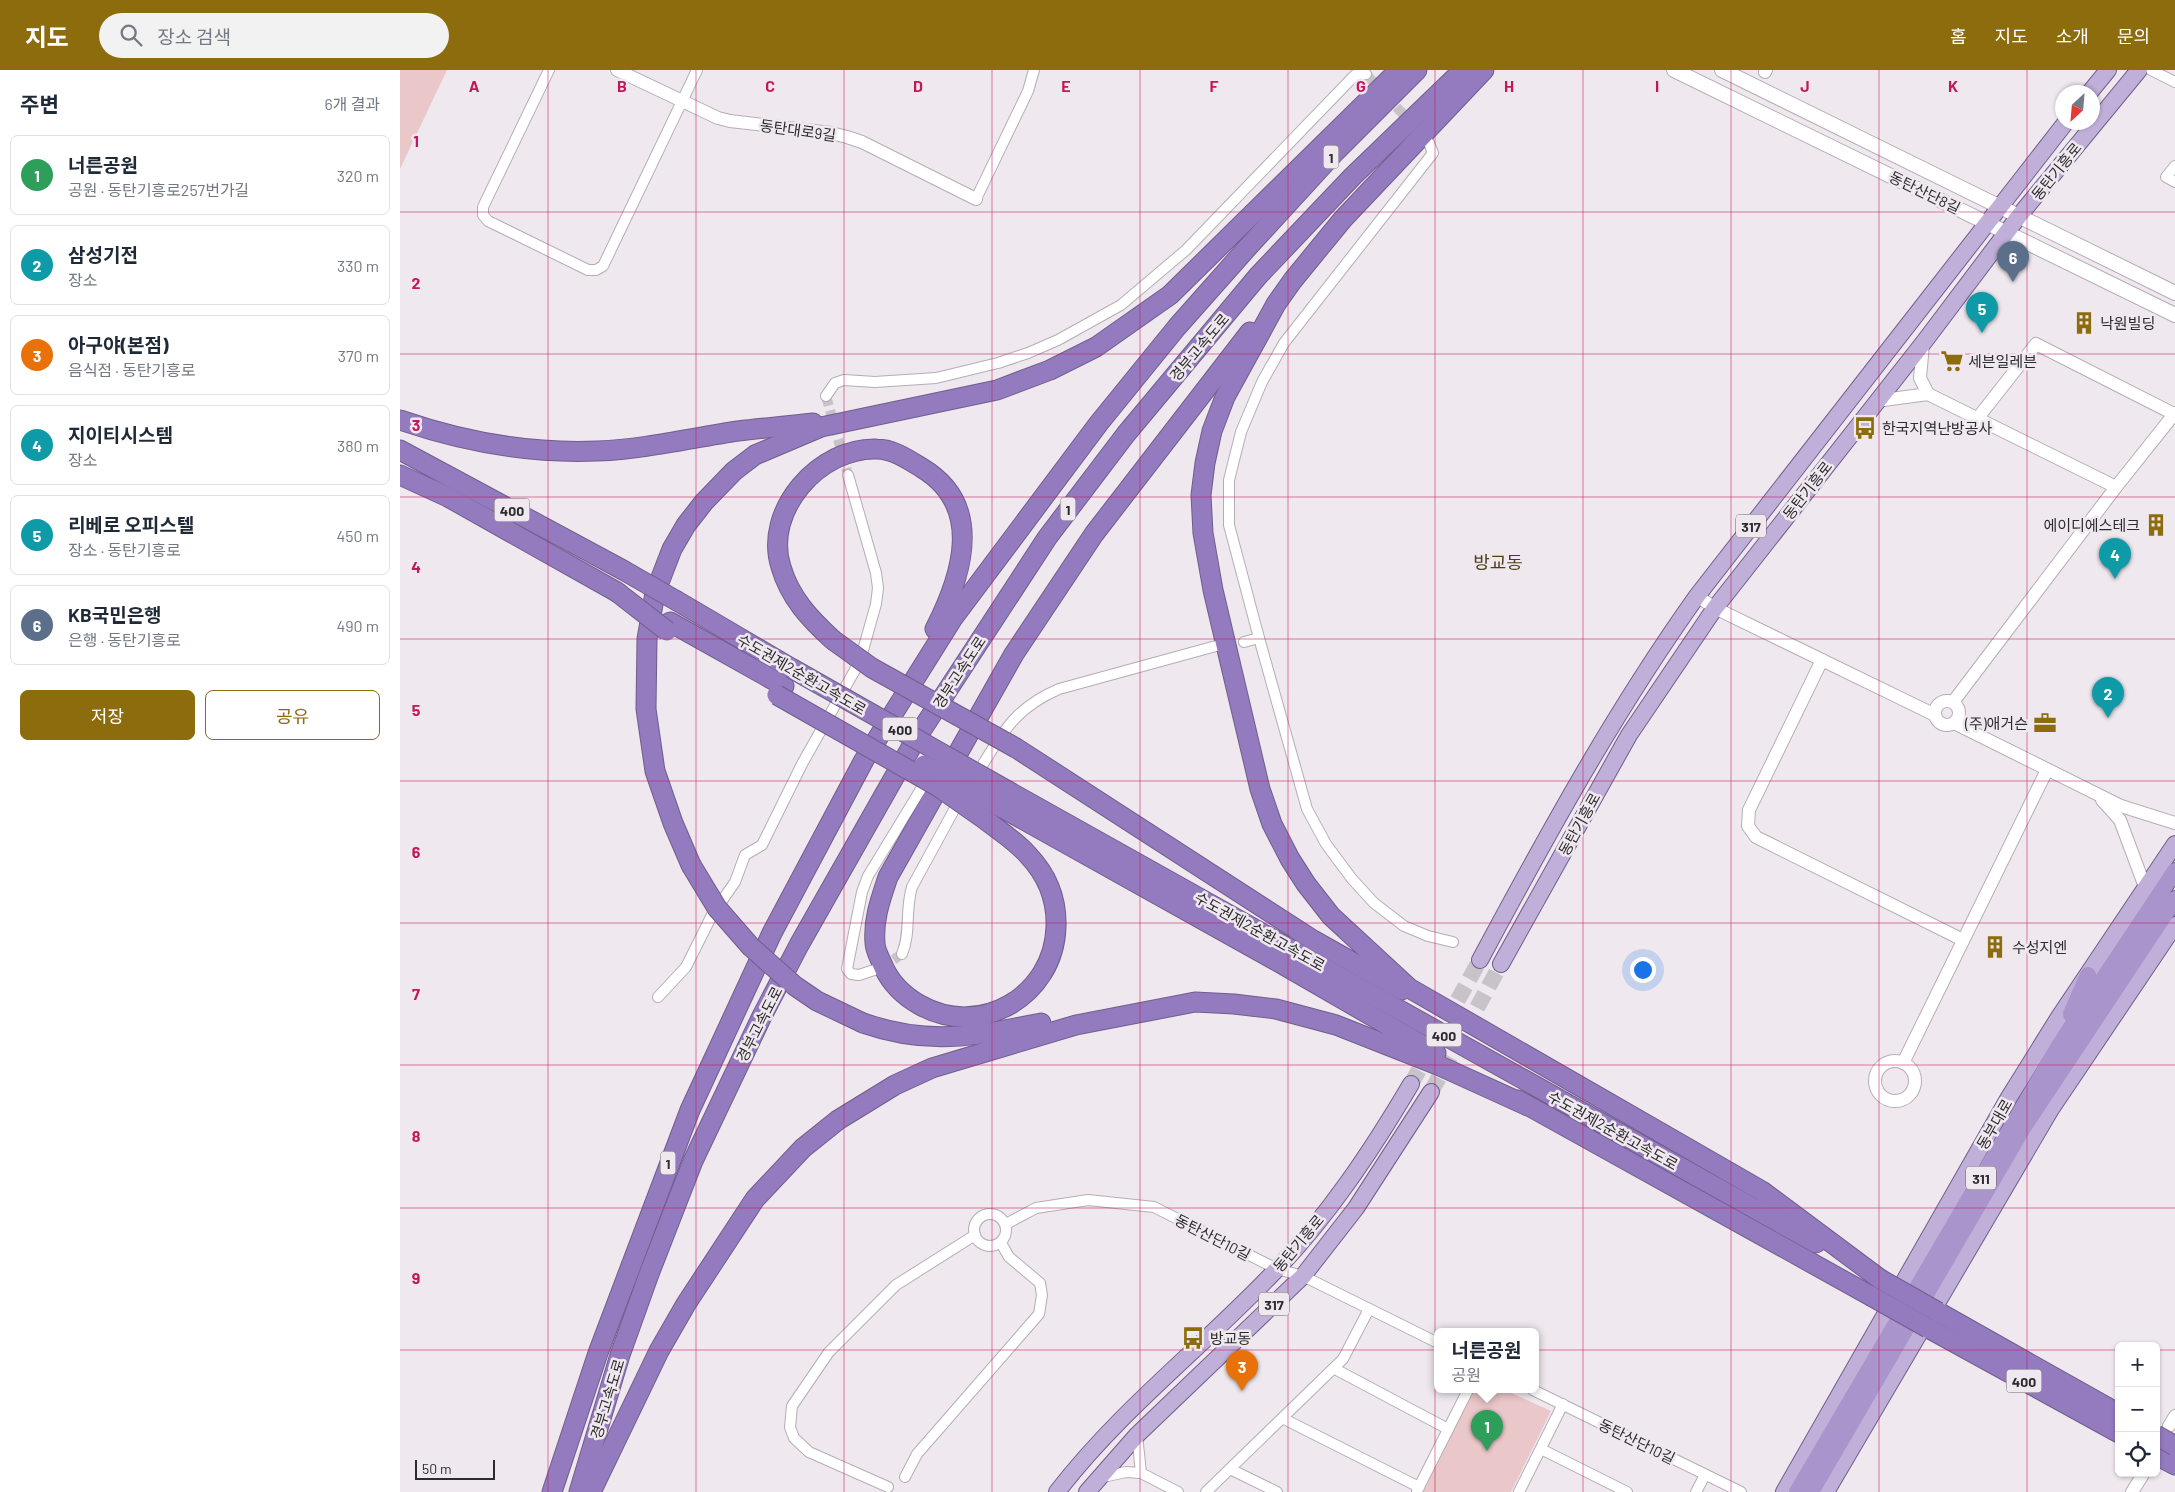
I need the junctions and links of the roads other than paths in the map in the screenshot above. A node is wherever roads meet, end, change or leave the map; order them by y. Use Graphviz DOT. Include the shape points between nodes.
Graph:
graph roads {
  1 [pos="549,70"];
  2 [pos="617,70"];
  3 [pos="697,70"];
  4 [pos="1034,70"];
  5 [pos="1399,70"];
  6 [pos="1417,70"];
  7 [pos="1463,70"];
  8 [pos="1484,70"];
  9 [pos="1674,70"];
  10 [pos="1722,70"];
  11 [pos="2108,70"];
  12 [pos="2139,70"];
  13 [pos="2151,70"];
  14 [pos="1366,74"];
  15 [pos="2175,82"];
  16 [pos="2096,85"];
  17 [pos="682,102"];
  18 [pos="2060,130"];
  19 [pos="1429,143"];
  20 [pos="2175,166"];
  21 [pos="2175,182"];
  22 [pos="976,199"];
  23 [pos="2001,207"];
  24 [pos="2019,216"];
  25 [pos="1989,223"];
  26 [pos="2006,232"];
  27 [pos="1315,252"];
  28 [pos="2175,293"];
  29 [pos="2175,315"];
  30 [pos="1924,342"];
  31 [pos="1928,394"];
  32 [pos="826,396"];
  33 [pos="1876,401"];
  34 [pos="2175,414"];
  35 [pos="869,417"];
  36 [pos="1977,419"];
  37 [pos="400,420"];
  38 [pos="400,450"];
  39 [pos="400,475"];
  40 [pos="848,475"];
  41 [pos="2116,487"];
  42 [pos="1697,596"];
  43 [pos="1716,608"];
  44 [pos="1259,638"];
  45 [pos="1244,642"];
  46 [pos="1216,646"];
  47 [pos="1822,660"];
  48 [pos="1953,702"];
  49 [pos="896,709"];
  50 [pos="1935,715"];
  51 [pos="1954,724"];
  52 [pos="2047,770"];
  53 [pos="921,789"];
  54 [pos="2095,794"];
  55 [pos="997,806"];
  56 [pos="2175,823"];
  57 [pos="2175,844"];
  58 [pos="2175,871"];
  59 [pos="2146,887"];
  60 [pos="2175,899"];
  61 [pos="2175,916"];
  62 [pos="2175,925"];
  63 [pos="1963,940"];
  64 [pos="1453,942"];
  65 [pos="902,954"];
  66 [pos="1480,960"];
  67 [pos="1501,964"];
  68 [pos="880,968"];
  69 [pos="2088,974"];
  70 [pos="658,997"];
  71 [pos="1194,1002"];
  72 [pos="1461,1020"];
  73 [pos="2059,1046"];
  74 [pos="1903,1063"];
  75 [pos="2058,1076"];
  76 [pos="1411,1084"];
  77 [pos="1431,1092"];
  78 [pos="1528,1106"];
  79 [pos="1006,1224"];
  80 [pos="975,1235"];
  81 [pos="1001,1243"];
  82 [pos="1277,1269"];
  83 [pos="1303,1276"];
  84 [pos="1876,1288"];
  85 [pos="1369,1309"];
  86 [pos="1933,1320"];
  87 [pos="1434,1341"];
  88 [pos="1334,1369"];
  89 [pos="1466,1393"];
  90 [pos="1539,1393"];
  91 [pos="1563,1404"];
  92 [pos="2115,1412"];
  93 [pos="1284,1419"];
  94 [pos="2167,1426"];
  95 [pos="1448,1429"];
  96 [pos="2117,1432"];
  97 [pos="1138,1435"];
  98 [pos="2175,1446"];
  99 [pos="1541,1449"];
  100 [pos="2160,1456"];
  101 [pos="2175,1465"];
  102 [pos="1230,1469"];
  103 [pos="1140,1474"];
  104 [pos="1705,1475"];
  105 [pos="905,1477"];
  106 [pos="2141,1477"];
  107 [pos="1092,1486"];
  108 [pos="888,1487"];
  109 [pos="1418,1489"];
  110 [pos="1787,1491"];
  111 [pos="552,1492"];
  112 [pos="579,1492"];
  113 [pos="591,1492"];
  114 [pos="1057,1492"];
  115 [pos="1178,1492"];
  116 [pos="1206,1492"];
  117 [pos="1277,1492"];
  118 [pos="1519,1492"];
  119 [pos="1627,1492"];
  120 [pos="1696,1492"];
  121 [pos="1740,1492"];
  122 [pos="1811,1492"];
  123 [pos="1826,1492"];
  124 [pos="2132,1492"];
  1 -- 17 [label="street" via="483,207 483,215 488,221 588,270 602,266"];
  2 -- 17 [label="street, 동탄대로9길"];
  3 -- 17 [label="street"];
  4 -- 22 [label="street" via="1028,90"];
  5 -- 35 [label="highway" via="1170,295 1112,336 1050,370 1012,385"];
  6 -- 49 [label="highway, 경부고속도로 / 1" via="1247,248 1123,393 953,618"];
  7 -- 112 [label="highway, 경부고속도로 / 1" via="1353,176 1258,276 1126,434 1047,538 917,737 795,953 693,1161 620,1355"];
  8 -- 27 [label="highway"];
  9 -- 25 [label="main road, 동탄산단8길"];
  10 -- 23 [label="main road, 동탄산단8길"];
  11 -- 16 [label="main road"];
  12 -- 24 [label="main road, 동탄기흥로 / 317"];
  13 -- 15 [label="street"];
  14 -- 32 [label="street" via="1355,74 1186,250 1121,305 1028,354 936,378 875,382 844,380 835,383"];
  17 -- 22 [label="street, 동탄대로9길" via="730,121 831,133 854,140"];
  18 -- 23 [label="main road, 동탄기흥로 / 317"];
  19 -- 44 [label="street" via="1433,153 1284,343 1262,382 1241,432 1229,480 1229,525"];
  20 -- 21 [label="street" via="2166,177"];
  23 -- 24 [label="main road, 동탄산단8길"];
  23 -- 25 [label="main road, 동탄기흥로 / 317"];
  24 -- 26 [label="main road, 동탄기흥로 / 317"];
  24 -- 28 [label="main road, 동탄산단8길"];
  25 -- 26 [label="main road, 동탄산단8길"];
  25 -- 42 [label="main road, 동탄기흥로 / 317"];
  26 -- 29 [label="main road, 동탄산단8길"];
  26 -- 30 [label="main road, 동탄기흥로 / 317"];
  27 -- 55 [label="highway" via="1094,534 1014,654 888,876 875,916 874,945 889,979 907,998 932,1012 960,1018 980,1017 1012,1006 1030,990 1048,963 1056,937 1054,899 1044,876"];
  27 -- 72 [label="highway" via="1261,329 1225,397 1212,431 1202,495 1207,561 1260,789 1272,824 1290,859 1331,916 1409,988"];
  30 -- 31 [label="street" via="1920,378"];
  30 -- 33 [label="main road, 동탄기흥로 / 317"];
  31 -- 33 [label="street"];
  31 -- 36 [label="street"];
  33 -- 43 [label="main road, 동탄기흥로 / 317"];
  34 -- 36 [label="street" via="2036,344"];
  34 -- 41 [label="street"];
  35 -- 37 [label="highway" via="597,451 544,450 492,444 455,438"];
  35 -- 71 [label="highway, bridge" via="821,427 755,455 734,471 686,525 658,584 647,639 646,709 655,771 691,865 717,908 752,947 795,986 817,1001 863,1023 912,1037 1006,1030 1060,1019"];
  36 -- 41 [label="street"];
  38 -- 55 [label="highway, 수도권제2순환고속도로 / 400, bridge" via="623,570 791,668"];
  39 -- 55 [label="highway, 400, bridge" via="448,497 617,592 937,786"];
  40 -- 70 [label="street" via="878,588 860,661 802,764 762,845 745,855 736,882 712,915 686,967"];
  41 -- 48 [label="street"];
  42 -- 43 [label="street"];
  42 -- 66 [label="main road, 동탄기흥로 / 317" via="1609,728"];
  43 -- 47 [label="street"];
  43 -- 67 [label="main road, 동탄기흥로 / 317" via="1629,735"];
  44 -- 45 [label="street"];
  44 -- 64 [label="street" via="1307,809 1326,844 1374,903 1404,926"];
  46 -- 65 [label="street" via="1059,689 1037,698 1017,714 954,809 912,887 907,902 907,942"];
  47 -- 50 [label="street"];
  47 -- 63 [label="street" via="1749,810 1748,826 1756,837"];
  48 -- 50 [label="street" via="1939,704"];
  48 -- 51 [label="street" via="1960,712"];
  49 -- 72 [label="highway, bridge" via="946,605 963,555 963,532 957,508 945,487 905,457 877,449 849,454 824,464 797,490 778,537 777,553 787,584 803,610 833,640 872,668 1016,748 1313,940 1363,970"];
  49 -- 111 [label="highway, 경부고속도로 / 1" via="816,847 707,1070 664,1172 598,1353"];
  50 -- 51 [label="street" via="1942,724"];
  51 -- 52 [label="street"];
  52 -- 54 [label="street"];
  52 -- 63 [label="street"];
  53 -- 68 [label="street" via="868,876 862,892 847,969 851,974 859,975"];
  54 -- 56 [label="street"];
  54 -- 59 [label="street" via="2120,820"];
  55 -- 78 [label="highway, 수도권제2순환고속도로 / 400" via="1274,959"];
  55 -- 84 [label="highway, 수도권제2순환고속도로 / 400"];
  57 -- 59 [label="main road, 동부대로"];
  58 -- 73 [label="highway, 동부대로 / 311"];
  59 -- 69 [label="main road, 동부대로"];
  60 -- 75 [label="highway, 동부대로 / 311"];
  61 -- 75 [label="highway" via="2126,992"];
  62 -- 123 [label="main road" via="2051,1109"];
  63 -- 74 [label="street"];
  69 -- 73 [label="highway"];
  69 -- 110 [label="main road, 동부대로" via="2008,1099"];
  71 -- 78 [label="highway" via="1276,1009 1336,1025 1432,1062"];
  71 -- 113 [label="highway" via="1076,1024 932,1068 867,1101 803,1148 754,1200 686,1304 655,1359"];
  72 -- 84 [label="highway" via="1748,1182"];
  73 -- 110 [label="highway, 동부대로 / 311"];
  75 -- 122 [label="highway, 동부대로 / 311" via="2023,1128"];
  76 -- 82 [label="main road, 동탄기흥로 / 317" via="1358,1170"];
  77 -- 83 [label="main road, 동탄기흥로 / 317" via="1356,1208"];
  78 -- 84 [label="highway, 수도권제2순환고속도로 / 400"];
  79 -- 80 [label="street" via="993,1213 982,1215 975,1224"];
  79 -- 81 [label="street" via="1006,1234"];
  79 -- 82 [label="street, 동탄산단10길" via="1036,1208 1088,1200 1154,1207"];
  80 -- 81 [label="street" via="986,1246"];
  80 -- 108 [label="street" via="896,1285 829,1352 792,1406 790,1426 794,1438 809,1452"];
  81 -- 105 [label="street" via="1009,1257 1040,1283 1039,1314 918,1454"];
  82 -- 83 [label="street, 동탄산단10길"];
  82 -- 114 [label="main road, 동탄기흥로 / 317" via="1125,1414"];
  83 -- 85 [label="street, 동탄산단10길"];
  83 -- 97 [label="main road, 동탄기흥로 / 317"];
  84 -- 86 [label="highway, 수도권제2순환고속도로 / 400, bridge"];
  85 -- 87 [label="street, 동탄산단10길"];
  85 -- 88 [label="street" via="1343,1360"];
  86 -- 92 [label="highway, 수도권제2순환고속도로 / 400"];
  86 -- 96 [label="highway, 수도권제2순환고속도로 / 400"];
  88 -- 93 [label="street"];
  88 -- 95 [label="street"];
  89 -- 95 [label="street"];
  90 -- 91 [label="street, 동탄산단10길"];
  91 -- 99 [label="street"];
  91 -- 104 [label="street, 동탄산단10길"];
  93 -- 102 [label="street"];
  93 -- 109 [label="street"];
  94 -- 98 [label="highway, bridge"];
  95 -- 109 [label="street"];
  97 -- 103 [label="street"];
  97 -- 107 [label="main road, 동탄기흥로 / 317"];
  99 -- 118 [label="street"];
  99 -- 119 [label="street"];
  100 -- 101 [label="highway"];
  102 -- 116 [label="street"];
  102 -- 117 [label="street"];
  103 -- 107 [label="street" via="1126,1472"];
  103 -- 115 [label="street"];
  104 -- 120 [label="street"];
  104 -- 121 [label="street, 동탄산단10길"];
  106 -- 124 [label="street"];
}
